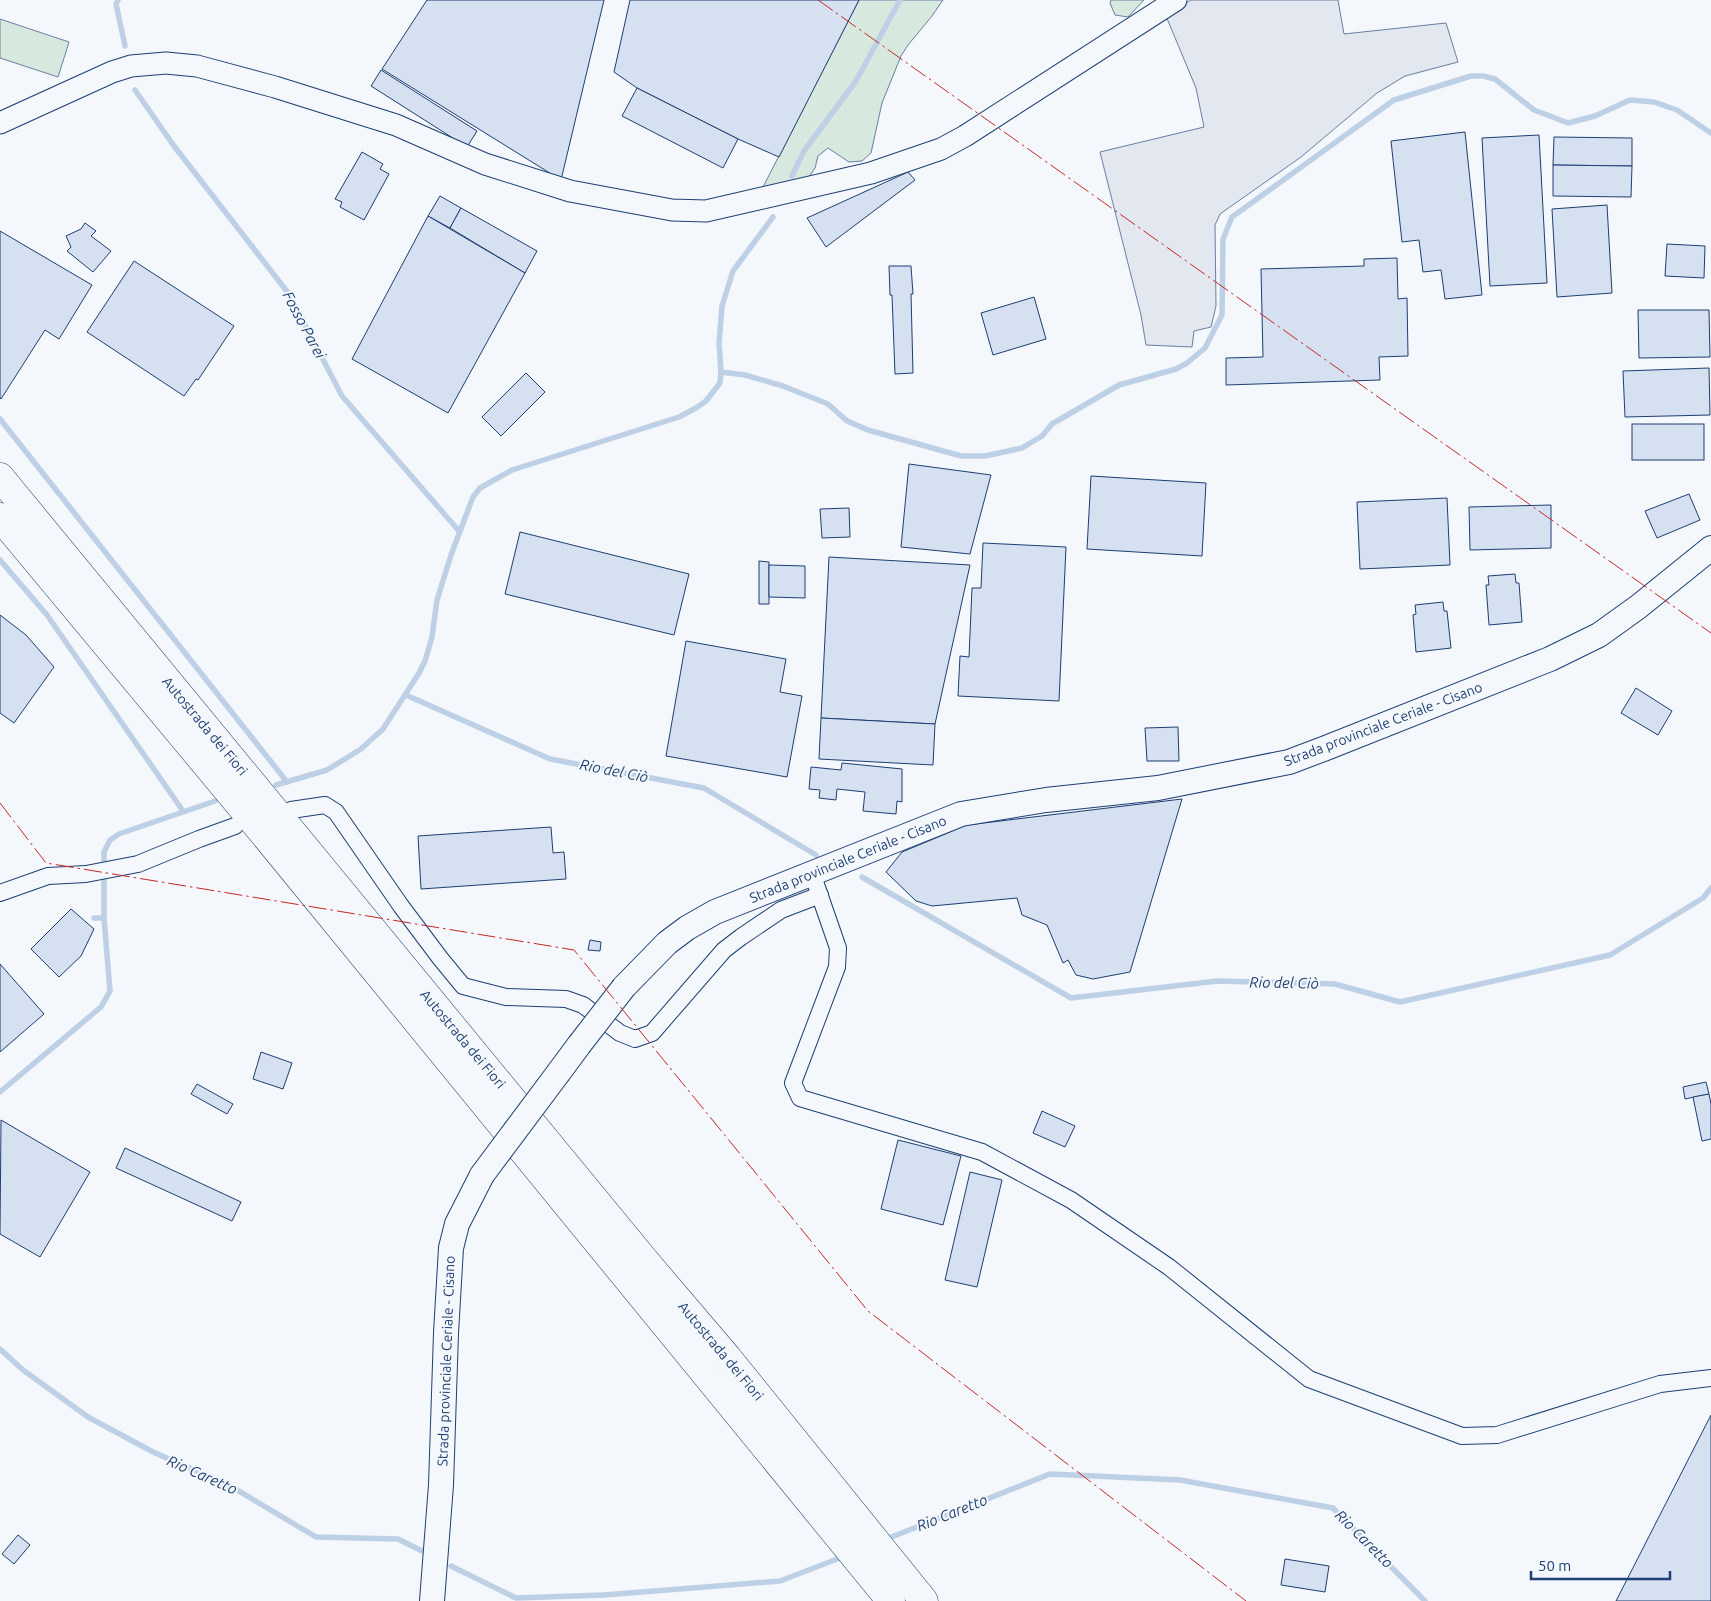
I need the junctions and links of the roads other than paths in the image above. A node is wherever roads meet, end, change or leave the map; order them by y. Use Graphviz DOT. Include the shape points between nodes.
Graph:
graph roads {
  1 [pos="1176,0"];
  2 [pos="0,123"];
  3 [pos="0,477"];
  4 [pos="0,517"];
  5 [pos="1711,548"];
  6 [pos="291,810"];
  7 [pos="236,826"];
  8 [pos="816,884"];
  9 [pos="0,893"];
  10 [pos="1711,1378"];
  11 [pos="432,1601"];
  12 [pos="891,1601"];
  13 [pos="924,1601"];
  1 -- 2 [label="street" via="941,149 871,173 706,212 672,210 570,191 485,164 396,125 197,66 166,63 131,66"];
  3 -- 13 [label="highway, Autostrada dei Fiori" via="727,1357"];
  4 -- 12 [label="highway, Autostrada dei Fiori"];
  5 -- 8 [label="main road, Strada provinciale Ceriale - Cisano" via="1599,635 1541,662 1289,762 1158,788 1046,800 961,814"];
  6 -- 8 [label="street" via="325,805 336,812 401,906 463,986 506,997 566,999 583,1005 620,1033 636,1039 652,1033 724,950"];
  7 -- 9 [label="street" via="138,864 86,874 48,876"];
  8 -- 10 [label="street" via="838,948 837,967 793,1083 800,1098 982,1152 1071,1200 1170,1268 1310,1379 1462,1436 1497,1436 1660,1384"];
  8 -- 11 [label="main road, Strada provinciale Ceriale - Cisano, bridge" via="715,912 667,943 624,988 482,1175 457,1224 451,1248 441,1485"];
}
